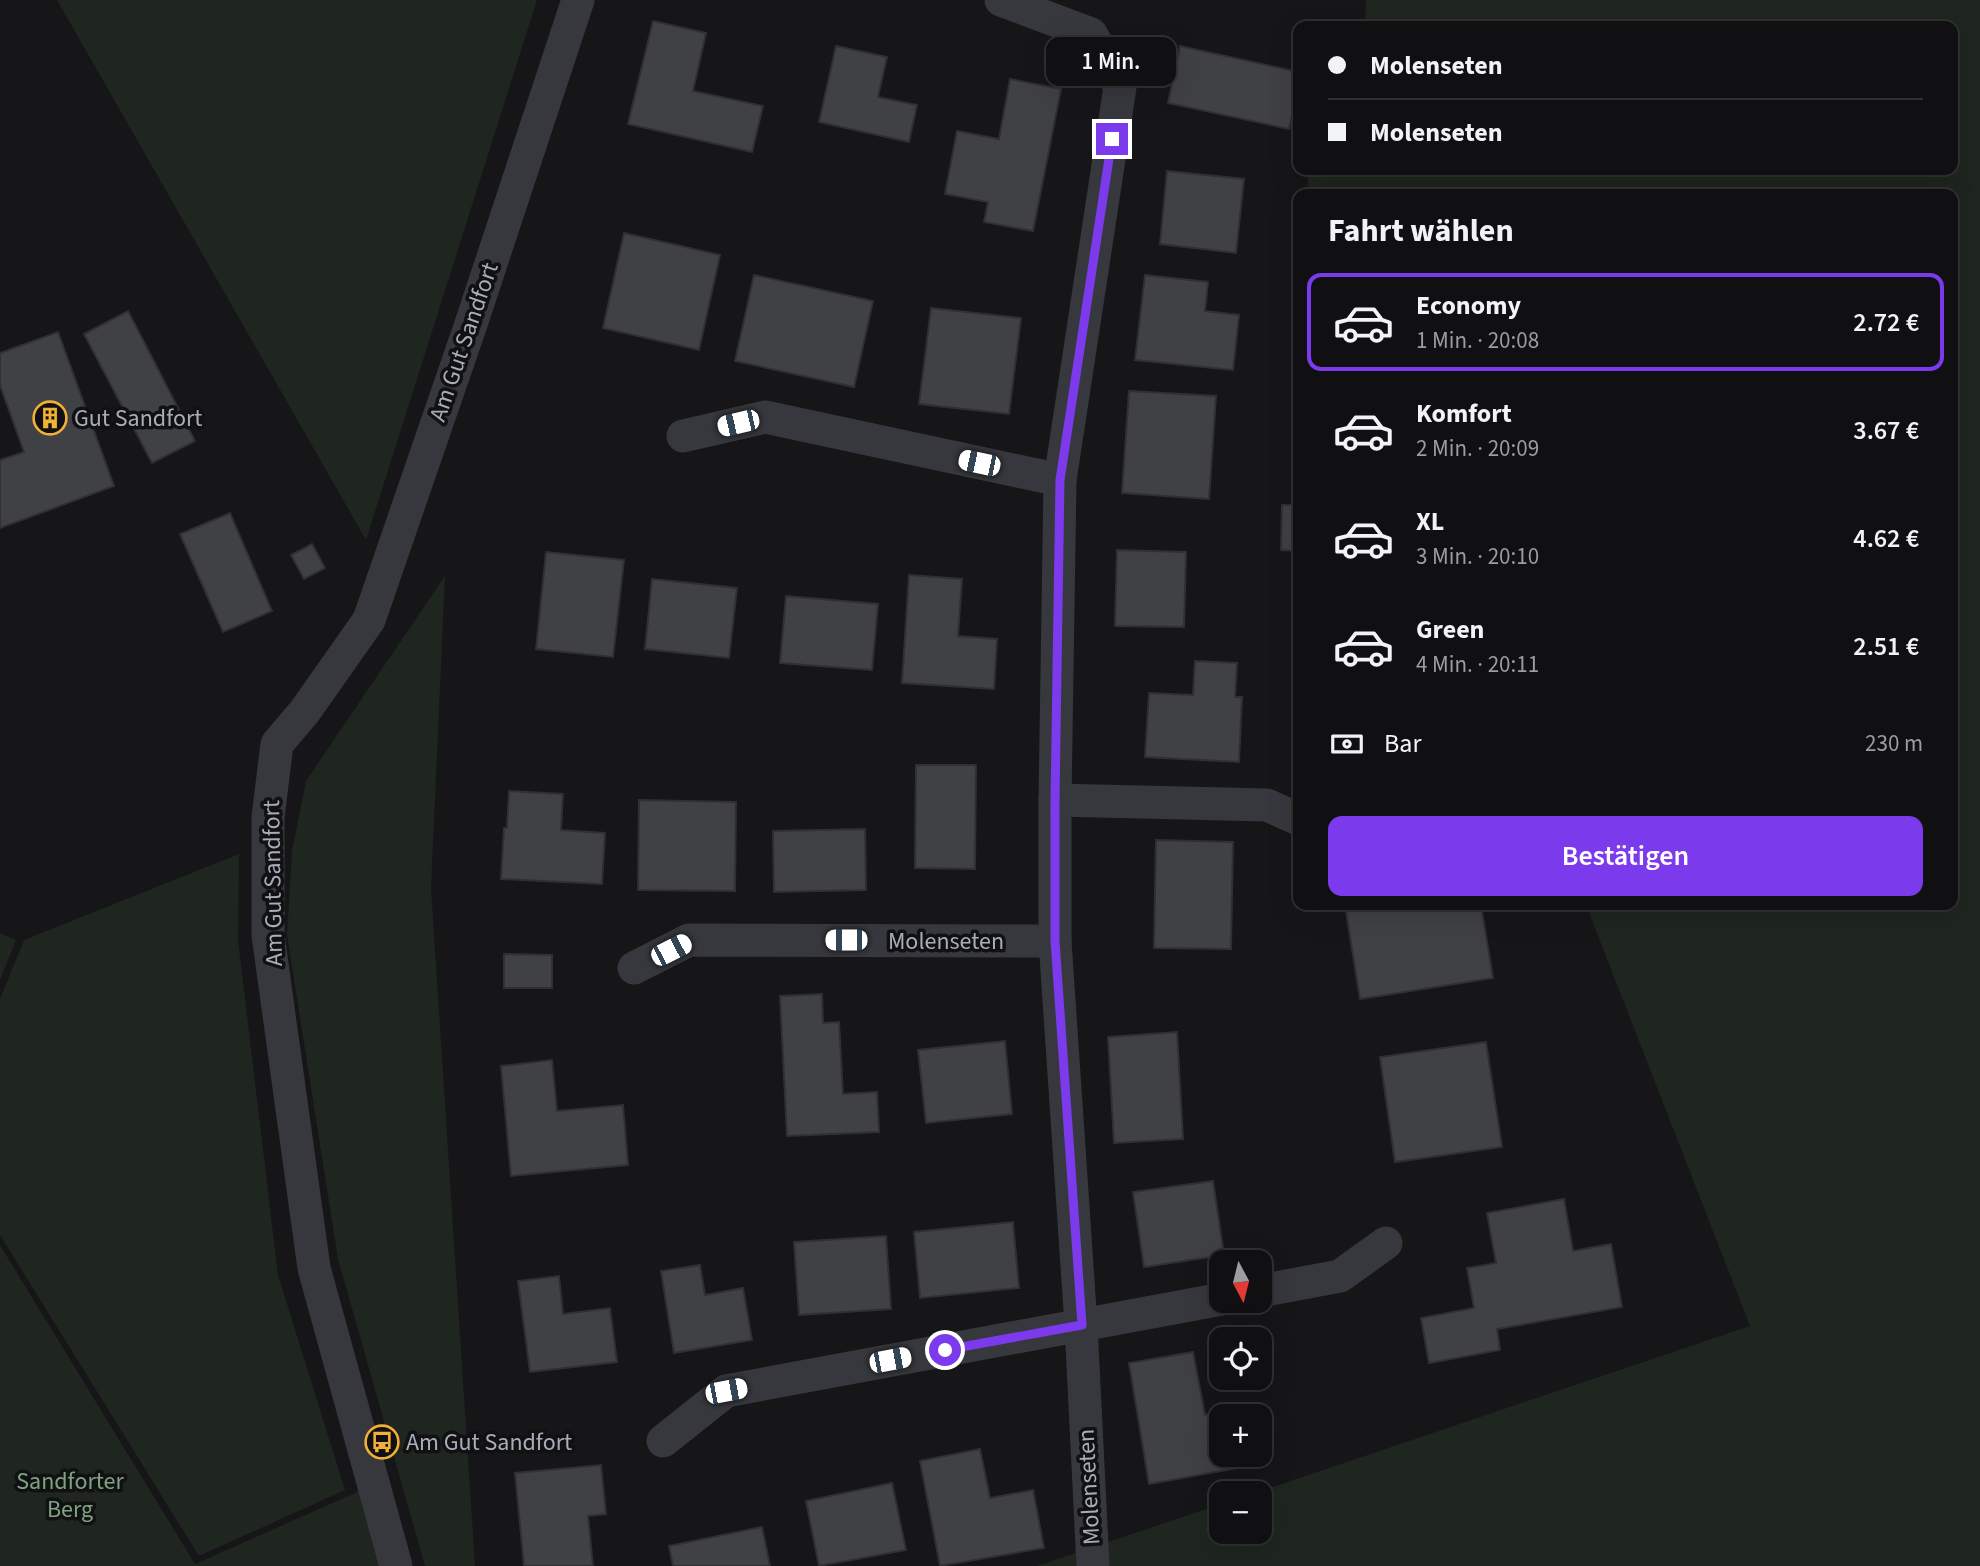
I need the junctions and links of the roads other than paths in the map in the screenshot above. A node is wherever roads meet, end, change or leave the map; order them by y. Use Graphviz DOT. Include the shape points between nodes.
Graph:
graph roads {
  1 [pos="578,0"];
  2 [pos="1001,0"];
  3 [pos="684,436"];
  4 [pos="1060,480"];
  5 [pos="1055,800"];
  6 [pos="1293,817"];
  7 [pos="1055,941"];
  8 [pos="634,968"];
  9 [pos="1386,1243"];
  10 [pos="1272,1289"];
  11 [pos="1209,1301"];
  12 [pos="1082,1325"];
  13 [pos="663,1441"];
  14 [pos="396,1566"];
  15 [pos="1093,1566"];
  1 -- 14 [label="street, Am Gut Sandfort" via="369,620 277,744 268,817 268,935 314,1268"];
  2 -- 4 [label="street, Molenseten" via="1091,34 1120,87"];
  3 -- 4 [label="street" via="765,417"];
  4 -- 5 [label="street, Molenseten"];
  5 -- 6 [label="street" via="1267,805"];
  5 -- 7 [label="street, Molenseten"];
  7 -- 8 [label="street, Molenseten" via="690,940"];
  7 -- 12 [label="street, Molenseten"];
  9 -- 10 [label="street" via="1340,1276"];
  11 -- 12 [label="street"];
  12 -- 13 [label="street" via="726,1391"];
  12 -- 15 [label="street, Molenseten"];
}
